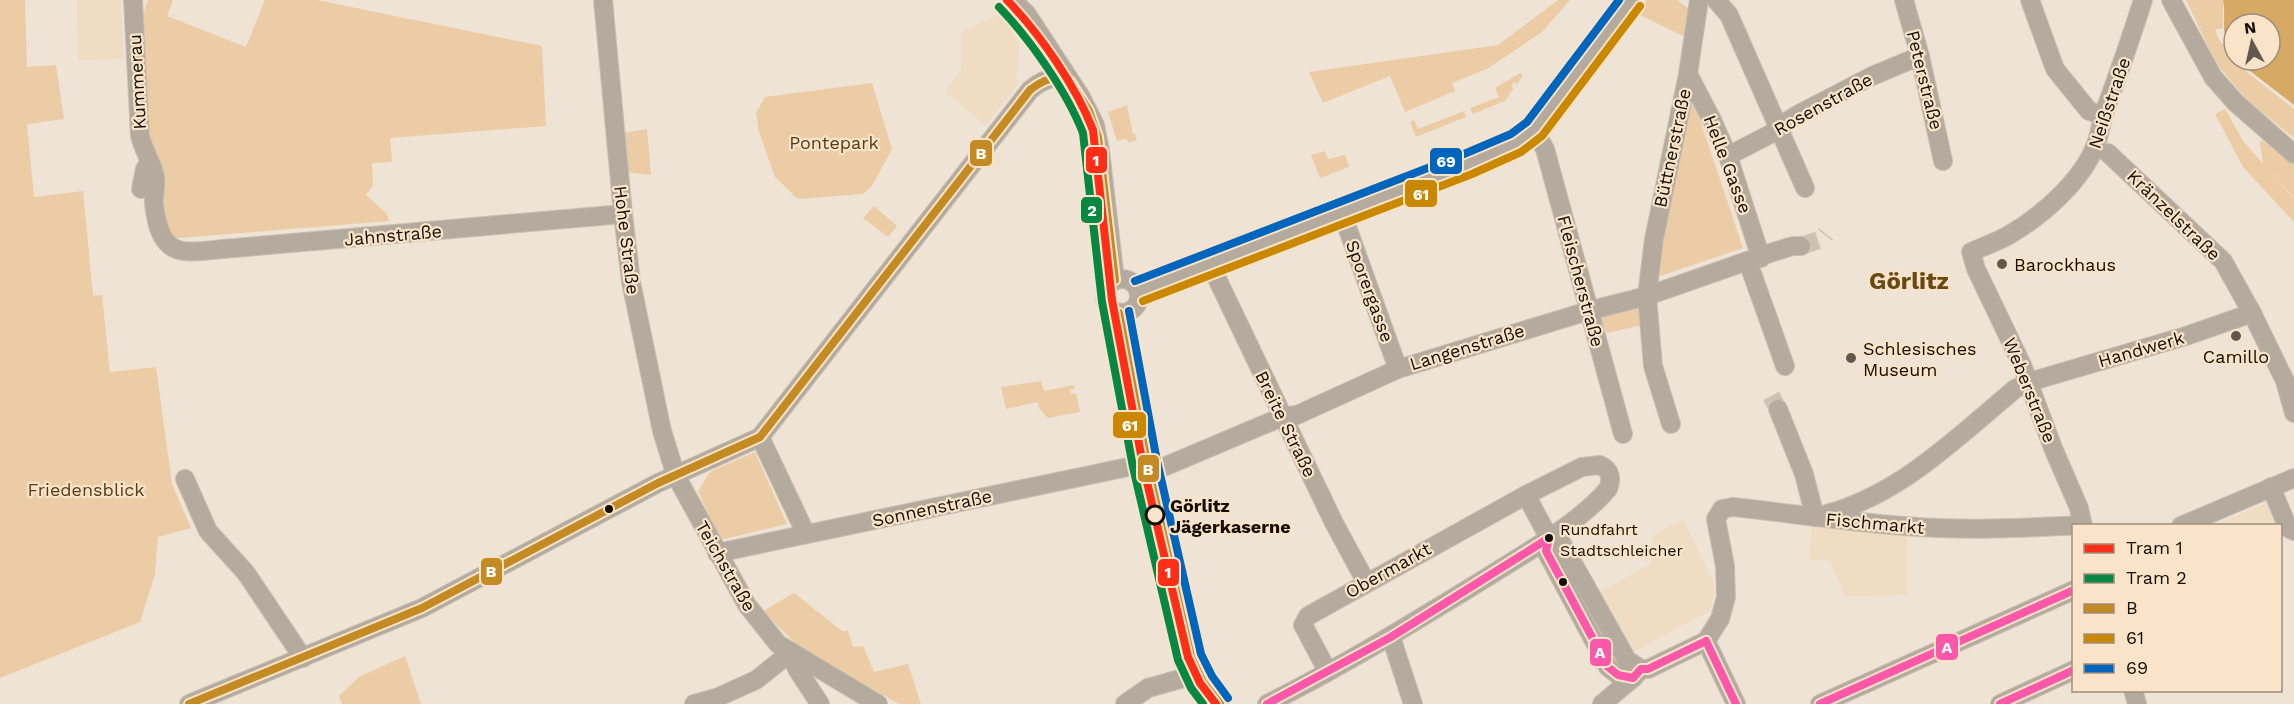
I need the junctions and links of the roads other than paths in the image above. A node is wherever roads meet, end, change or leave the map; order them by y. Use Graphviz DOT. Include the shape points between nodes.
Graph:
graph roads {
  1 [pos="132,0"];
  2 [pos="603,0"];
  3 [pos="1012,0"];
  4 [pos="1632,0"];
  5 [pos="1699,0"];
  6 [pos="1716,0"];
  7 [pos="1904,0"];
  8 [pos="2030,0"];
  9 [pos="2143,0"];
  10 [pos="2171,0"];
  11 [pos="1920,56"];
  12 [pos="1688,74"];
  13 [pos="1063,79"];
  14 [pos="2103,116"];
  15 [pos="1780,129"];
  16 [pos="1534,130"];
  17 [pos="2103,150"];
  18 [pos="2294,154"];
  19 [pos="1728,156"];
  20 [pos="1943,160"];
  21 [pos="149,163"];
  22 [pos="1805,188"];
  23 [pos="141,189"];
  24 [pos="1342,213"];
  25 [pos="623,214"];
  26 [pos="166,243"];
  27 [pos="1798,244"];
  28 [pos="1972,256"];
  29 [pos="1754,260"];
  30 [pos="1210,264"];
  31 [pos="1115,280"];
  32 [pos="1139,291"];
  33 [pos="1647,296"];
  34 [pos="1588,311"];
  35 [pos="1119,313"];
  36 [pos="2252,313"];
  37 [pos="1785,366"];
  38 [pos="1398,369"];
  39 [pos="2029,382"];
  40 [pos="1778,410"];
  41 [pos="2294,413"];
  42 [pos="1282,417"];
  43 [pos="1671,424"];
  44 [pos="1623,434"];
  45 [pos="760,437"];
  46 [pos="1148,467"];
  47 [pos="1922,467"];
  48 [pos="676,476"];
  49 [pos="2294,478"];
  50 [pos="186,479"];
  51 [pos="2271,487"];
  52 [pos="1526,495"];
  53 [pos="1815,517"];
  54 [pos="2083,524"];
  55 [pos="2183,524"];
  56 [pos="2072,526"];
  57 [pos="2294,531"];
  58 [pos="806,534"];
  59 [pos="1549,538"];
  60 [pos="717,553"];
  61 [pos="1366,582"];
  62 [pos="2072,590"];
  63 [pos="1391,637"];
  64 [pos="1706,641"];
  65 [pos="790,653"];
  66 [pos="303,658"];
  67 [pos="2072,670"];
  68 [pos="1328,672"];
  69 [pos="1198,674"];
  70 [pos="1637,674"];
  71 [pos="189,704"];
  72 [pos="694,704"];
  73 [pos="820,704"];
  74 [pos="878,704"];
  75 [pos="1125,704"];
  76 [pos="1220,704"];
  77 [pos="1267,704"];
  78 [pos="1413,704"];
  79 [pos="1602,704"];
  80 [pos="1736,704"];
  81 [pos="1820,704"];
  82 [pos="2000,704"];
  1 -- 21 [label="street, Kummerau" via="140,136"];
  2 -- 25 [label="street, Hohe Straße"];
  3 -- 13 [label="street" via="1026,13"];
  4 -- 16 [label="street"];
  5 -- 12 [label="street, Büttnerstraße"];
  6 -- 15 [label="street" via="1729,15"];
  7 -- 11 [label="street, Peterstraße"];
  8 -- 14 [label="street" via="2055,69 2089,111"];
  9 -- 14 [label="street, Neißstraße"];
  10 -- 18 [label="street" via="2212,77"];
  11 -- 15 [label="street, Rosenstraße" via="1872,76"];
  11 -- 20 [label="street, Peterstraße"];
  12 -- 19 [label="street, Helle Gasse"];
  12 -- 33 [label="street, Büttnerstraße" via="1656,228"];
  13 -- 31 [label="street" via="1089,111 1098,137"];
  13 -- 45 [label="street" via="1040,83 1030,90"];
  14 -- 17 [label="street, Neißstraße"];
  15 -- 19 [label="street, Rosenstraße"];
  15 -- 22 [label="street"];
  16 -- 24 [label="street" via="1486,157"];
  16 -- 34 [label="street, Fleischerstraße" via="1545,149"];
  17 -- 28 [label="street, Neißstraße" via="2042,212 2008,235 1971,252"];
  17 -- 36 [label="street, Kränzelstraße" via="2223,261"];
  19 -- 29 [label="street, Helle Gasse"];
  21 -- 23 [label="street"];
  21 -- 26 [label="street, Kummerau" via="155,175 156,215"];
  24 -- 30 [label="street"];
  24 -- 38 [label="street, Sporergasse"];
  25 -- 26 [label="street, Jahnstraße" via="180,252"];
  25 -- 48 [label="street, Hohe Straße" via="631,282 662,431"];
  27 -- 29 [label="street, Langenstraße"];
  28 -- 39 [label="street, Weberstraße"];
  29 -- 33 [label="street, Langenstraße"];
  29 -- 37 [label="street, Helle Gasse"];
  30 -- 32 [label="street"];
  30 -- 42 [label="street, Breite Straße"];
  31 -- 32 [label="street" via="1131,281"];
  31 -- 35 [label="street" via="1105,297 1108,307"];
  32 -- 35 [label="street" via="1136,306"];
  33 -- 34 [label="street, Langenstraße"];
  33 -- 43 [label="street, Büttnerstraße" via="1653,366"];
  34 -- 38 [label="street, Langenstraße"];
  34 -- 44 [label="street, Fleischerstraße"];
  35 -- 46 [label="street"];
  36 -- 39 [label="street, Handwerk"];
  36 -- 41 [label="street, Kränzelstraße" via="2284,381"];
  38 -- 42 [label="street, Langenstraße" via="1297,415"];
  39 -- 47 [label="street, Handwerk" via="2015,389"];
  39 -- 54 [label="street, Weberstraße"];
  40 -- 53 [label="street" via="1804,474"];
  42 -- 46 [label="street, Langenstraße" via="1166,466"];
  42 -- 61 [label="street, Breite Straße"];
  45 -- 48 [label="street"];
  45 -- 58 [label="street"];
  46 -- 58 [label="street, Sonnenstraße"];
  46 -- 69 [label="street"];
  47 -- 53 [label="street, Fischmarkt" via="1857,504"];
  48 -- 60 [label="street, Teichstraße"];
  48 -- 66 [label="street" via="422,608"];
  49 -- 51 [label="street"];
  50 -- 66 [label="street" via="208,531 246,573"];
  51 -- 55 [label="street"];
  51 -- 57 [label="street" via="2288,528"];
  52 -- 59 [label="street"];
  52 -- 59 [label="street, Obermarkt" via="1582,466 1600,465 1608,471 1608,489"];
  52 -- 61 [label="street, Obermarkt"];
  53 -- 56 [label="street, Fischmarkt" via="1946,529"];
  53 -- 64 [label="street" via="1722,509 1717,515 1726,597 1720,619"];
  58 -- 60 [label="street, Sonnenstraße"];
  59 -- 63 [label="street, Obermarkt"];
  59 -- 70 [label="street" via="1561,542"];
  60 -- 65 [label="street, Teichstraße" via="747,605 778,645"];
  61 -- 68 [label="street, Obermarkt" via="1308,615 1303,622"];
  62 -- 81 [label="street"];
  63 -- 68 [label="street, Obermarkt"];
  63 -- 78 [label="street"];
  64 -- 70 [label="street"];
  64 -- 80 [label="street"];
  65 -- 72 [label="street" via="756,680"];
  65 -- 73 [label="street"];
  65 -- 74 [label="street, Teichstraße"];
  66 -- 71 [label="street"];
  67 -- 82 [label="street"];
  68 -- 77 [label="street, Obermarkt"];
  69 -- 75 [label="street" via="1148,688"];
  69 -- 76 [label="street"];
  70 -- 79 [label="street"];
}
